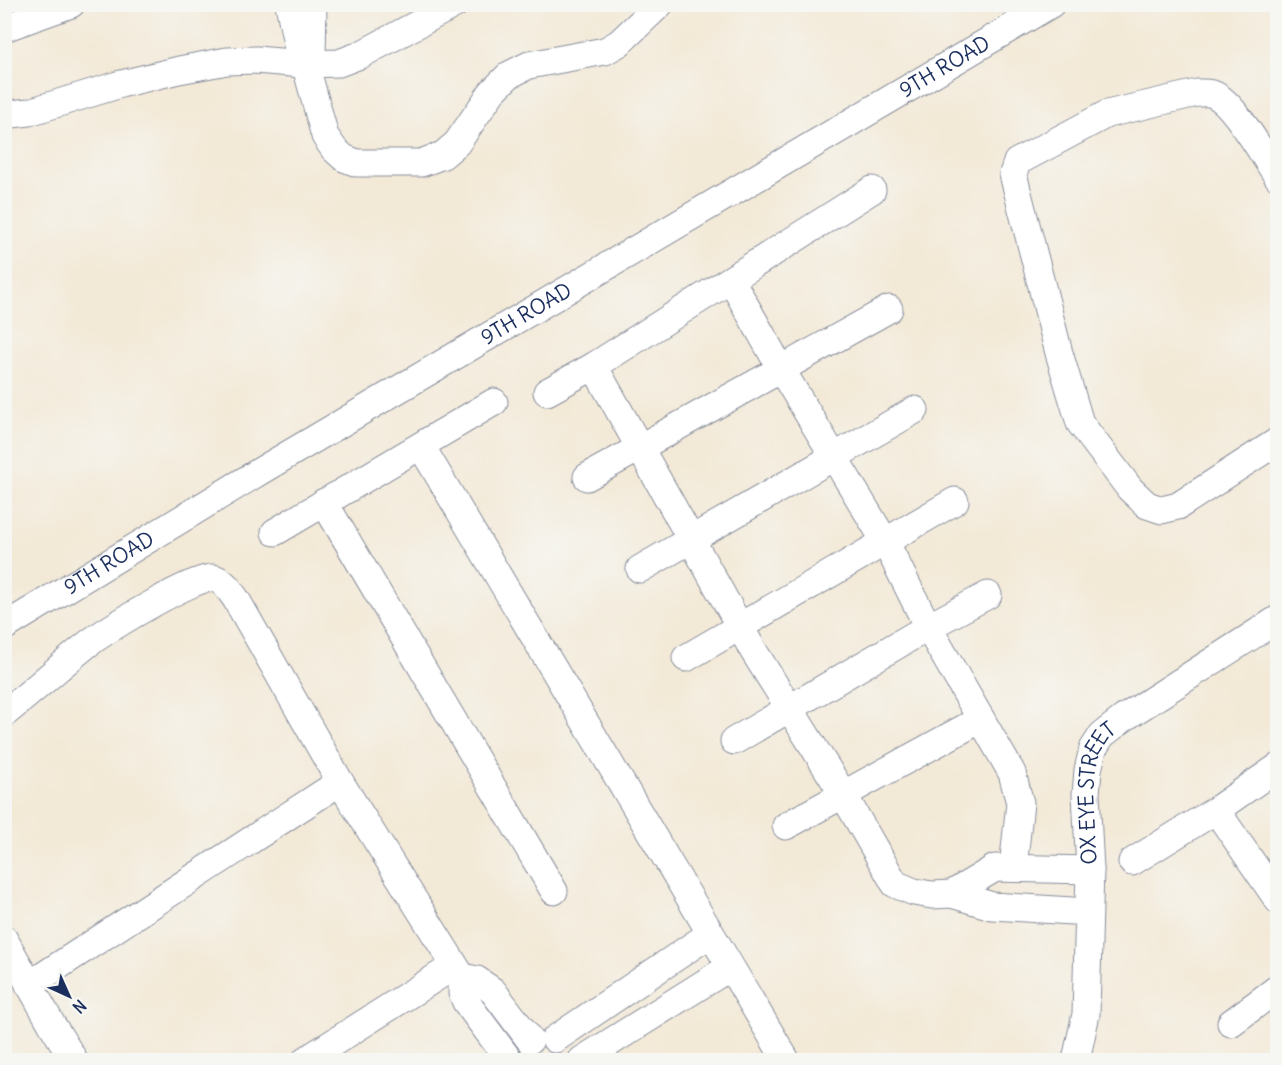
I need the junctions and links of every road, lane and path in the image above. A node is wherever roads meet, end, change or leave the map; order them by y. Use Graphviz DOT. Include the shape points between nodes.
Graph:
graph roads {
  1 [pos="71,4"];
  2 [pos="289,4"];
  3 [pos="313,4"];
  4 [pos="455,4"];
  5 [pos="660,4"];
  6 [pos="1051,4"];
  7 [pos="32,11"];
  8 [pos="4,28"];
  9 [pos="308,67"];
  10 [pos="4,115"];
  11 [pos="1278,177"];
  12 [pos="872,190"];
  13 [pos="731,280"];
  14 [pos="888,309"];
  15 [pos="594,366"];
  16 [pos="781,369"];
  17 [pos="548,392"];
  18 [pos="494,402"];
  19 [pos="915,410"];
  20 [pos="1278,441"];
  21 [pos="421,446"];
  22 [pos="641,447"];
  23 [pos="833,458"];
  24 [pos="587,477"];
  25 [pos="955,501"];
  26 [pos="324,502"];
  27 [pos="275,532"];
  28 [pos="691,540"];
  29 [pos="886,543"];
  30 [pos="640,569"];
  31 [pos="988,595"];
  32 [pos="1278,619"];
  33 [pos="740,626"];
  34 [pos="4,627"];
  35 [pos="928,627"];
  36 [pos="686,658"];
  37 [pos="790,709"];
  38 [pos="4,714"];
  39 [pos="981,719"];
  40 [pos="734,741"];
  41 [pos="1278,767"];
  42 [pos="340,782"];
  43 [pos="843,794"];
  44 [pos="1216,810"];
  45 [pos="786,826"];
  46 [pos="1132,862"];
  47 [pos="1013,868"];
  48 [pos="1090,870"];
  49 [pos="554,891"];
  50 [pos="952,894"];
  51 [pos="1278,900"];
  52 [pos="1088,912"];
  53 [pos="710,934"];
  54 [pos="4,939"];
  55 [pos="730,967"];
  56 [pos="458,971"];
  57 [pos="30,985"];
  58 [pos="1278,988"];
  59 [pos="1231,1023"];
  60 [pos="543,1050"];
  61 [pos="780,1059"];
  62 [pos="74,1060"];
  63 [pos="306,1060"];
  64 [pos="509,1060"];
  65 [pos="582,1060"];
  66 [pos="1076,1060"];
  1 -- 7 [label="street"];
  2 -- 9 [label="street" via="298,49"];
  3 -- 9 [label="street"];
  4 -- 9 [label="street" via="347,61"];
  5 -- 9 [label="street" via="619,43 605,51 529,65 509,75 492,92 457,142 443,155 421,163 357,163 344,158 325,136"];
  6 -- 34 [label="street, 9TH ROAD"];
  7 -- 8 [label="street"];
  9 -- 10 [label="street" via="256,60 207,64 29,112"];
  11 -- 20 [label="street" via="1228,104 1209,93 1107,114 1017,162 1013,174 1080,423 1130,489 1147,505 1162,510 1178,506"];
  12 -- 13 [label="street"];
  13 -- 15 [label="street"];
  13 -- 16 [label="street"];
  14 -- 16 [label="street"];
  15 -- 17 [label="street"];
  15 -- 22 [label="street"];
  16 -- 22 [label="street"];
  16 -- 23 [label="street"];
  18 -- 21 [label="street"];
  19 -- 23 [label="street"];
  21 -- 26 [label="street"];
  21 -- 53 [label="street"];
  22 -- 24 [label="street"];
  22 -- 28 [label="street"];
  23 -- 28 [label="street"];
  23 -- 29 [label="street"];
  25 -- 29 [label="street"];
  26 -- 27 [label="street"];
  26 -- 49 [label="street"];
  28 -- 30 [label="street"];
  28 -- 33 [label="street"];
  29 -- 33 [label="street"];
  29 -- 35 [label="street"];
  31 -- 35 [label="street"];
  32 -- 48 [label="street, OX EYE STREET" via="1102,735 1093,749 1088,770"];
  33 -- 36 [label="street"];
  33 -- 37 [label="street"];
  35 -- 37 [label="street"];
  35 -- 39 [label="street"];
  37 -- 40 [label="street"];
  37 -- 43 [label="street"];
  38 -- 42 [label="street" via="91,642 179,588 204,578 216,578 236,599"];
  39 -- 43 [label="street"];
  39 -- 47 [label="street" via="1019,793"];
  41 -- 44 [label="street"];
  42 -- 56 [label="street"];
  42 -- 57 [label="street"];
  43 -- 45 [label="street"];
  43 -- 50 [label="street" via="896,884 914,892"];
  44 -- 46 [label="street"];
  44 -- 51 [label="street"];
  47 -- 48 [label="street"];
  47 -- 50 [label="street" via="995,868"];
  48 -- 52 [label="street, OX EYE STREET"];
  50 -- 52 [label="street" via="992,906"];
  52 -- 66 [label="street, OX EYE STREET" via="1086,1014"];
  53 -- 55 [label="street"];
  53 -- 60 [label="street"];
  54 -- 57 [label="street"];
  55 -- 61 [label="street"];
  55 -- 65 [label="street"];
  56 -- 60 [label="street" via="493,991"];
  56 -- 63 [label="street"];
  56 -- 64 [label="street" via="466,1002"];
  57 -- 62 [label="street"];
  58 -- 59 [label="street"];
}
